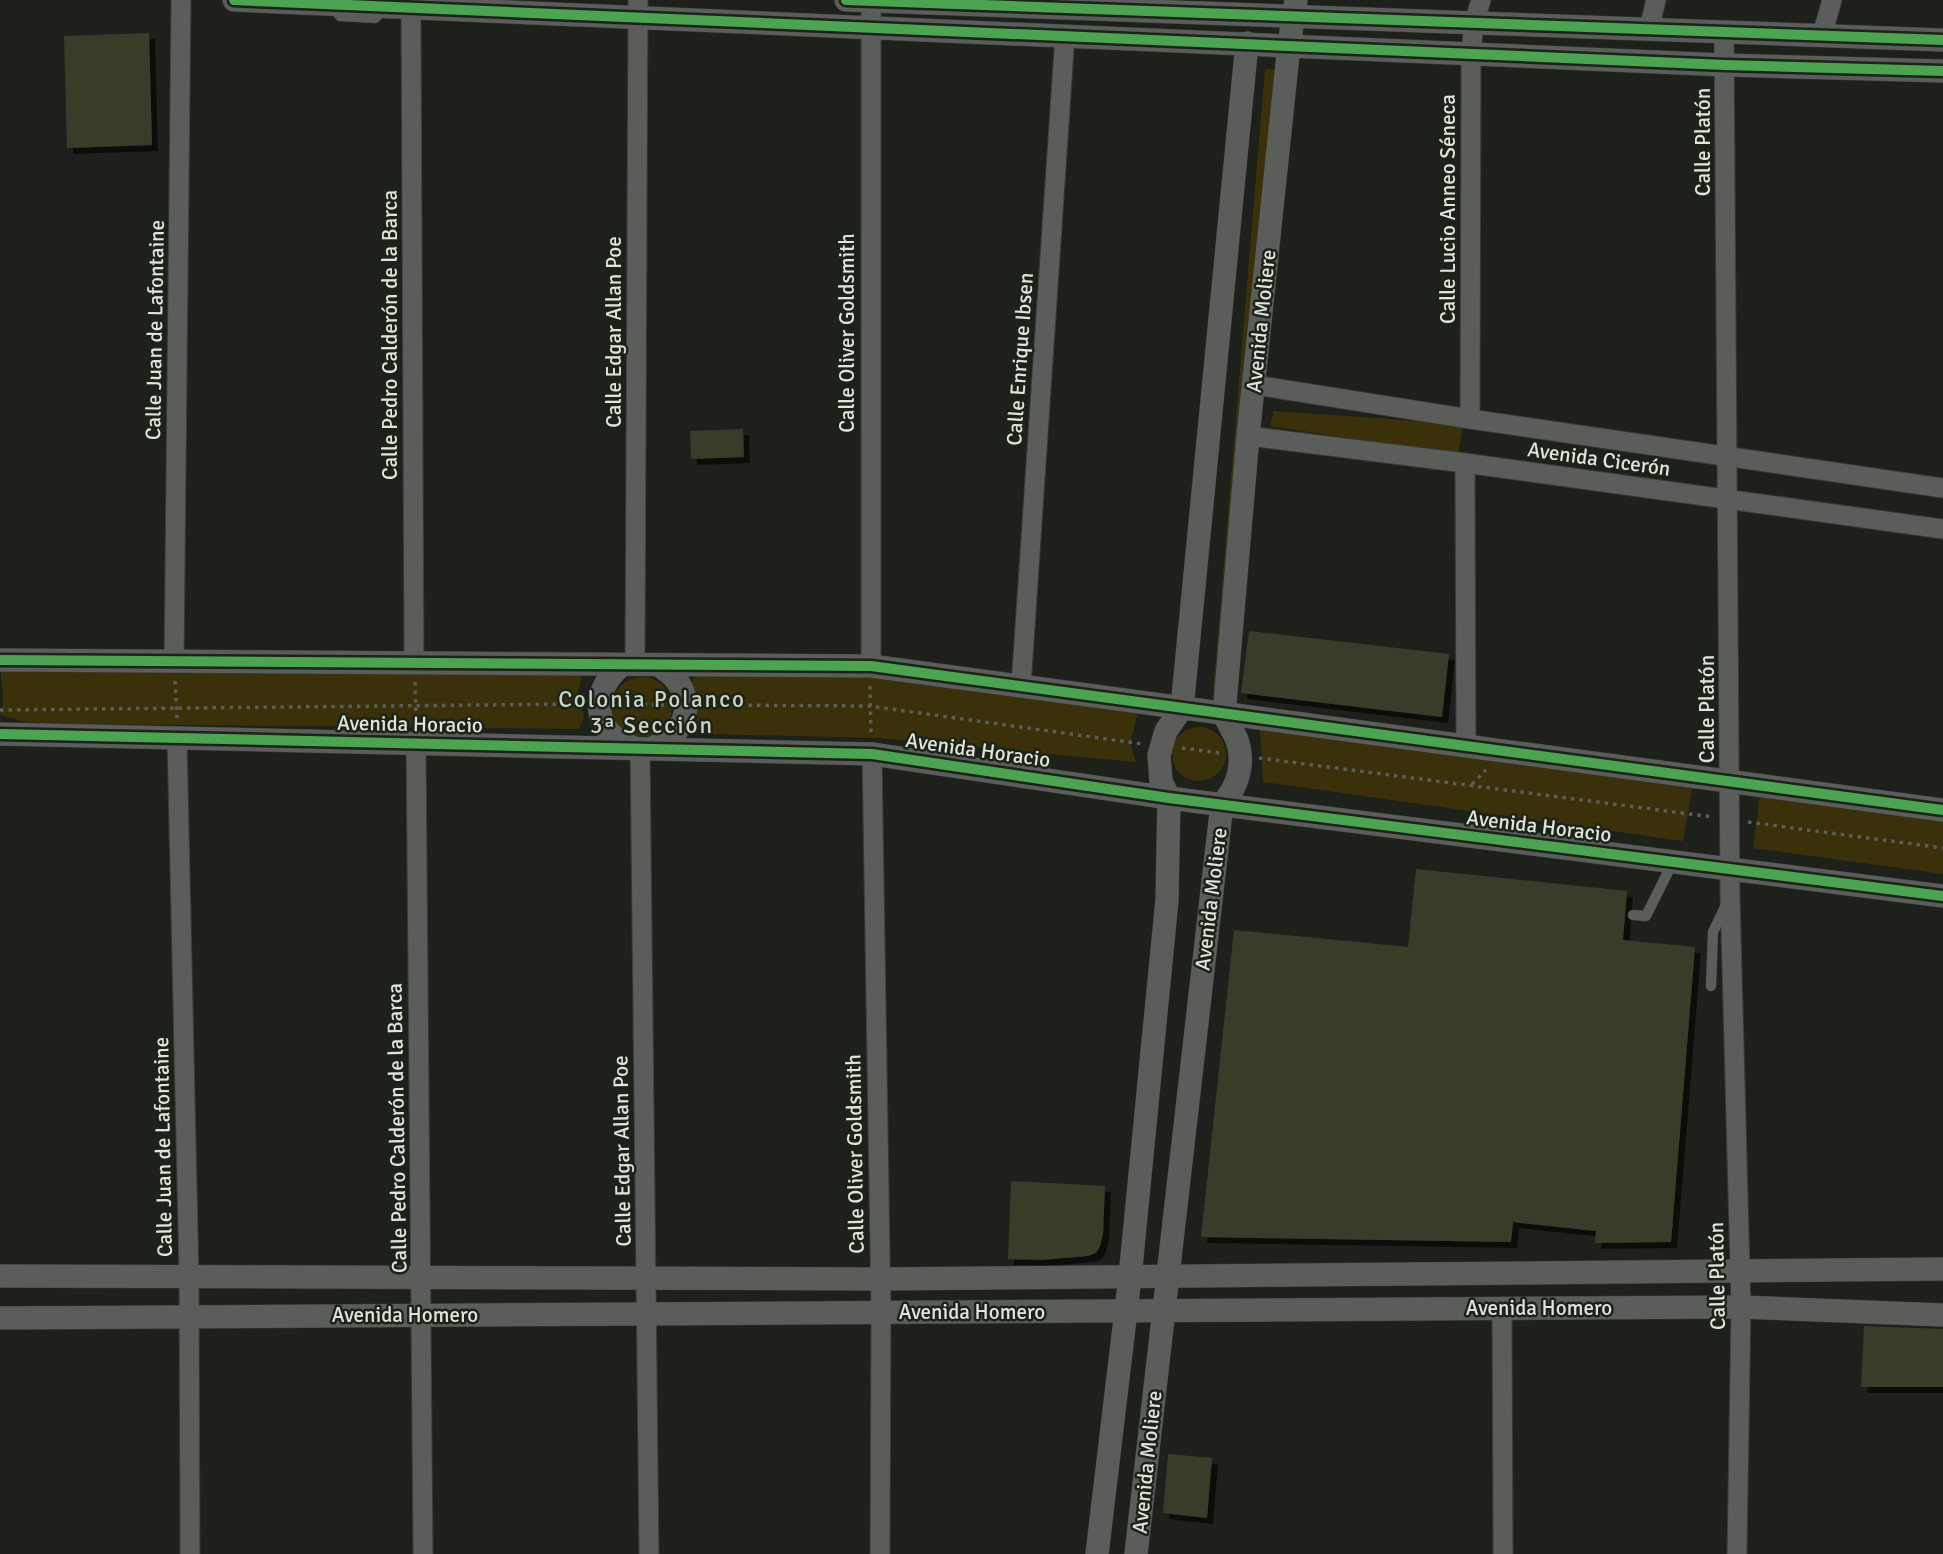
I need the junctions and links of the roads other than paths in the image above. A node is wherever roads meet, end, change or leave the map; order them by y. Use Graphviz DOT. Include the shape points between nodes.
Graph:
graph roads {
  1 [pos="181,0"];
  2 [pos="234,0"];
  3 [pos="846,0"];
  4 [pos="1480,0"];
  5 [pos="1657,0"];
  6 [pos="1832,0"];
  7 [pos="871,1"];
  8 [pos="921,1"];
  9 [pos="1015,3"];
  10 [pos="1082,5"];
  11 [pos="1173,6"];
  12 [pos="1238,7"];
  13 [pos="411,8"];
  14 [pos="638,8"];
  15 [pos="1294,9"];
  16 [pos="1474,23"];
  17 [pos="869,27"];
  18 [pos="1649,29"];
  19 [pos="1724,32"];
  20 [pos="1065,35"];
  21 [pos="1822,35"];
  22 [pos="1943,40"];
  23 [pos="1247,43"];
  24 [pos="1289,45"];
  25 [pos="1471,53"];
  26 [pos="1725,65"];
  27 [pos="1943,71"];
  28 [pos="1255,385"];
  29 [pos="1470,419"];
  30 [pos="1248,436"];
  31 [pos="1727,456"];
  32 [pos="1465,463"];
  33 [pos="1943,488"];
  34 [pos="1729,501"];
  35 [pos="1943,529"];
  36 [pos="0,660"];
  37 [pos="174,661"];
  38 [pos="414,663"];
  39 [pos="638,665"];
  40 [pos="871,666"];
  41 [pos="1021,685"];
  42 [pos="1182,708"];
  43 [pos="1224,714"];
  44 [pos="0,734"];
  45 [pos="177,738"];
  46 [pos="416,743"];
  47 [pos="1466,746"];
  48 [pos="641,747"];
  49 [pos="872,754"];
  50 [pos="1730,782"];
  51 [pos="1169,798"];
  52 [pos="1222,804"];
  53 [pos="1943,810"];
  54 [pos="1673,862"];
  55 [pos="1730,869"];
  56 [pos="1730,895"];
  57 [pos="1943,896"];
  58 [pos="1633,915"];
  59 [pos="1711,986"];
  60 [pos="1943,1269"];
  61 [pos="1740,1271"];
  62 [pos="189,1275"];
  63 [pos="0,1276"];
  64 [pos="1130,1276"];
  65 [pos="1168,1276"];
  66 [pos="422,1277"];
  67 [pos="646,1279"];
  68 [pos="880,1279"];
  69 [pos="1741,1307"];
  70 [pos="1502,1308"];
  71 [pos="1126,1311"];
  72 [pos="1164,1311"];
  73 [pos="881,1313"];
  74 [pos="646,1314"];
  75 [pos="422,1315"];
  76 [pos="1943,1315"];
  77 [pos="0,1318"];
  78 [pos="189,1318"];
  79 [pos="190,1554"];
  80 [pos="423,1554"];
  81 [pos="649,1554"];
  82 [pos="880,1554"];
  83 [pos="1097,1554"];
  84 [pos="1136,1554"];
  85 [pos="1503,1554"];
  86 [pos="1737,1554"];
  1 -- 37 [label="street, Calle Juan de Lafontaine"];
  2 -- 13 [label="street"];
  3 -- 7 [label="street"];
  4 -- 16 [label="street, Calle Lucio Anneo Séneca"];
  5 -- 18 [label="street"];
  6 -- 21 [label="street"];
  7 -- 8 [label="street"];
  7 -- 17 [label="street, Calle Oliver Goldsmith"];
  8 -- 9 [label="street"];
  9 -- 10 [label="street"];
  10 -- 11 [label="street"];
  11 -- 12 [label="street"];
  12 -- 15 [label="street"];
  13 -- 14 [label="street"];
  13 -- 38 [label="street, Calle Pedro Calderón de la Barca"];
  14 -- 17 [label="street" via="690,19"];
  14 -- 39 [label="street, Calle Edgar Allan Poe"];
  15 -- 16 [label="street"];
  15 -- 24 [label="street, Avenida Moliere"];
  16 -- 18 [label="street"];
  16 -- 25 [label="street, Calle Lucio Anneo Séneca"];
  17 -- 20 [label="street"];
  17 -- 40 [label="street, Calle Oliver Goldsmith"];
  18 -- 19 [label="street"];
  19 -- 21 [label="street"];
  19 -- 26 [label="street, Calle Platón"];
  20 -- 23 [label="street"];
  20 -- 41 [label="street, Calle Enrique Ibsen"];
  21 -- 22 [label="street"];
  23 -- 24 [label="street"];
  23 -- 42 [label="street, Avenida Moliere"];
  24 -- 25 [label="street"];
  24 -- 28 [label="street, Avenida Moliere"];
  25 -- 26 [label="street"];
  25 -- 29 [label="street, Calle Lucio Anneo Séneca"];
  26 -- 27 [label="street"];
  26 -- 31 [label="street, Calle Platón"];
  28 -- 29 [label="street, Avenida Cicerón"];
  28 -- 30 [label="street, Avenida Moliere"];
  29 -- 31 [label="street, Avenida Cicerón"];
  30 -- 32 [label="street, Avenida Cicerón"];
  30 -- 43 [label="street, Avenida Moliere"];
  31 -- 33 [label="street, Avenida Cicerón"];
  31 -- 34 [label="street, Calle Platón"];
  32 -- 34 [label="street, Avenida Cicerón"];
  32 -- 47 [label="street"];
  34 -- 35 [label="street, Avenida Cicerón"];
  34 -- 50 [label="street, Calle Platón"];
  36 -- 37 [label="street"];
  37 -- 38 [label="street"];
  38 -- 39 [label="street"];
  39 -- 40 [label="street"];
  39 -- 48 [label="street" via="603,686 599,704 605,727 619,741"];
  39 -- 48 [label="street" via="676,679 686,705 679,728 667,740"];
  40 -- 41 [label="street"];
  41 -- 42 [label="street"];
  42 -- 43 [label="street"];
  42 -- 51 [label="street, Avenida Moliere" via="1160,746 1159,772"];
  43 -- 47 [label="street"];
  43 -- 52 [label="street, Avenida Moliere" via="1240,755 1237,780"];
  44 -- 45 [label="street, Avenida Horacio"];
  45 -- 46 [label="street, Avenida Horacio"];
  45 -- 62 [label="street, Calle Juan de Lafontaine"];
  46 -- 48 [label="street, Avenida Horacio"];
  46 -- 66 [label="street, Calle Pedro Calderón de la Barca"];
  47 -- 50 [label="street"];
  48 -- 49 [label="street, Avenida Horacio"];
  48 -- 67 [label="street, Calle Edgar Allan Poe"];
  49 -- 51 [label="street, Avenida Horacio"];
  49 -- 68 [label="street, Calle Oliver Goldsmith"];
  50 -- 53 [label="street"];
  50 -- 55 [label="street, Calle Platón"];
  51 -- 52 [label="street, Avenida Horacio"];
  51 -- 64 [label="street, Avenida Moliere" via="1167,900"];
  52 -- 54 [label="street, Avenida Horacio"];
  52 -- 65 [label="street, Avenida Moliere"];
  54 -- 55 [label="street, Avenida Horacio"];
  54 -- 58 [label="lane" via="1646,916"];
  55 -- 56 [label="street, Calle Platón"];
  55 -- 57 [label="street, Avenida Horacio"];
  56 -- 59 [label="lane" via="1713,932"];
  56 -- 61 [label="street, Calle Platón"];
  60 -- 61 [label="street, Avenida Homero"];
  61 -- 65 [label="street, Avenida Homero"];
  61 -- 69 [label="street, Calle Platón"];
  62 -- 63 [label="street, Avenida Homero"];
  62 -- 66 [label="street, Avenida Homero"];
  62 -- 78 [label="street, Calle Juan de Lafontaine"];
  64 -- 65 [label="street, Avenida Homero"];
  64 -- 68 [label="street, Avenida Homero"];
  64 -- 71 [label="street, Avenida Moliere"];
  65 -- 72 [label="street, Avenida Moliere"];
  66 -- 67 [label="street, Avenida Homero"];
  66 -- 75 [label="street, Calle Pedro Calderón de la Barca"];
  67 -- 68 [label="street, Avenida Homero"];
  67 -- 74 [label="street, Calle Edgar Allan Poe"];
  68 -- 73 [label="street, Calle Oliver Goldsmith"];
  69 -- 70 [label="street, Avenida Homero"];
  69 -- 76 [label="street, Avenida Homero"];
  69 -- 86 [label="street, Calle Platón"];
  70 -- 72 [label="street, Avenida Homero"];
  70 -- 85 [label="street"];
  71 -- 72 [label="street, Avenida Homero"];
  71 -- 73 [label="street, Avenida Homero"];
  71 -- 83 [label="street, Avenida Moliere"];
  72 -- 84 [label="street, Avenida Moliere"];
  73 -- 74 [label="street, Avenida Homero"];
  73 -- 82 [label="street, Calle Oliver Goldsmith"];
  74 -- 75 [label="street, Avenida Homero"];
  74 -- 81 [label="street, Calle Edgar Allan Poe"];
  75 -- 78 [label="street, Avenida Homero"];
  75 -- 80 [label="street, Calle Pedro Calderón de la Barca"];
  77 -- 78 [label="street, Avenida Homero"];
  78 -- 79 [label="street, Calle Juan de Lafontaine"];
}
